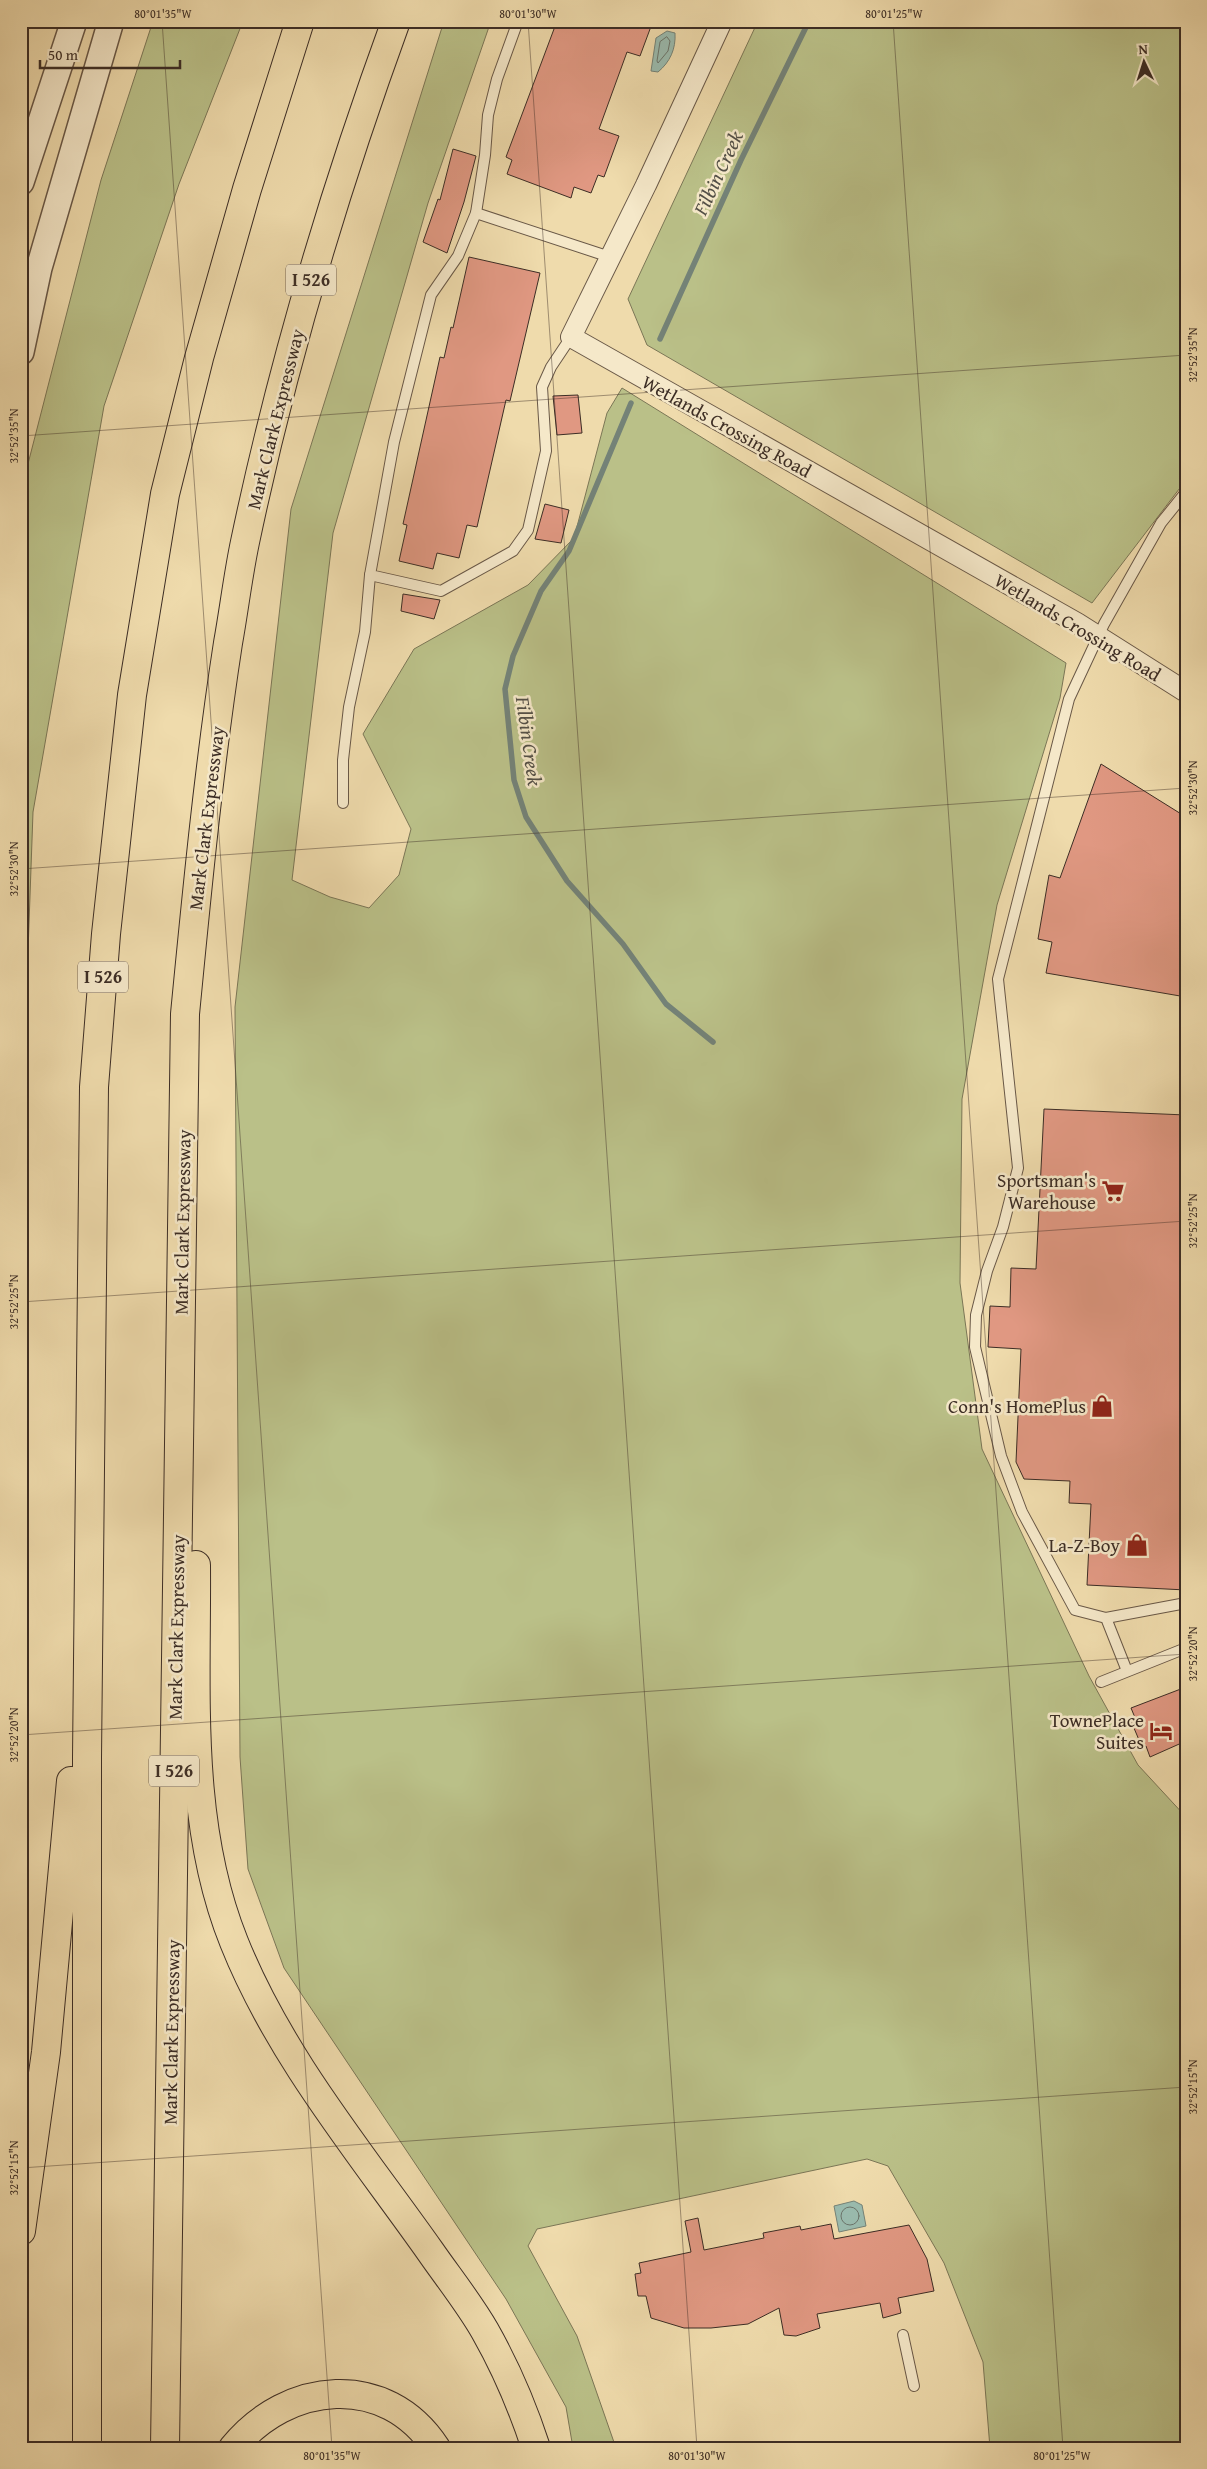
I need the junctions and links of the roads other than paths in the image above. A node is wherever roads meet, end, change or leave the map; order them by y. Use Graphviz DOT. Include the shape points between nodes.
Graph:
graph roads {
  1 [pos="74,21"];
  2 [pos="111,21"];
  3 [pos="300,21"];
  4 [pos="396,21"];
  5 [pos="518,21"];
  6 [pos="722,21"];
  7 [pos="21,182"];
  8 [pos="476,213"];
  9 [pos="610,258"];
  10 [pos="571,338"];
  11 [pos="21,352"];
  12 [pos="1186,492"];
  13 [pos="370,575"];
  14 [pos="1098,636"];
  15 [pos="1186,692"];
  16 [pos="343,803"];
  17 [pos="184,1094"];
  18 [pos="91,1420"];
  19 [pos="1186,1603"];
  20 [pos="1106,1618"];
  21 [pos="1186,1648"];
  22 [pos="1127,1671"];
  23 [pos="1101,1682"];
  24 [pos="21,2231"];
  25 [pos="903,2335"];
  26 [pos="914,2386"];
  27 [pos="88,2448"];
  28 [pos="165,2448"];
  29 [pos="233,2448"];
  30 [pos="436,2448"];
  31 [pos="536,2448"];
  1 -- 7 [label="street"];
  2 -- 11 [label="street" via="39,268"];
  3 -- 18 [label="highway, I 526" via="247,189 199,358 164,494 145,603 120,801 94,1087"];
  4 -- 17 [label="highway, Mark Clark Expressway / I 526" via="369,93 313,274 244,544 208,776 185,1014"];
  5 -- 8 [label="lane" via="488,115"];
  6 -- 9 [label="street"];
  8 -- 9 [label="lane"];
  8 -- 13 [label="lane" via="458,256 431,294 394,442"];
  9 -- 10 [label="street"];
  10 -- 13 [label="lane" via="542,387 546,451 528,530 513,551 441,591"];
  10 -- 14 [label="street, Wetlands Crossing Road"];
  12 -- 14 [label="lane" via="1161,523"];
  13 -- 16 [label="lane" via="365,632 347,725"];
  14 -- 15 [label="street, Wetlands Crossing Road"];
  14 -- 20 [label="lane" via="1069,699 998,979 1018,1168 1004,1227 980,1297 975,1347 1001,1456 1022,1512 1075,1610"];
  17 -- 28 [label="highway, Mark Clark Expressway / I 526"];
  17 -- 31 [label="highway" via="198,1783 207,1847 217,1888 233,1941 278,2029 316,2092 485,2330 508,2376"];
  18 -- 24 [label="highway" via="73,1756 46,2052"];
  18 -- 27 [label="highway, I 526" via="87,1757"];
  19 -- 20 [label="lane"];
  20 -- 22 [label="lane"];
  21 -- 22 [label="lane"];
  22 -- 23 [label="lane"];
  25 -- 26 [label="lane"];
  29 -- 30 [label="highway" via="242,2436 283,2406 304,2398 344,2392 387,2404 406,2415 423,2429"];
}
